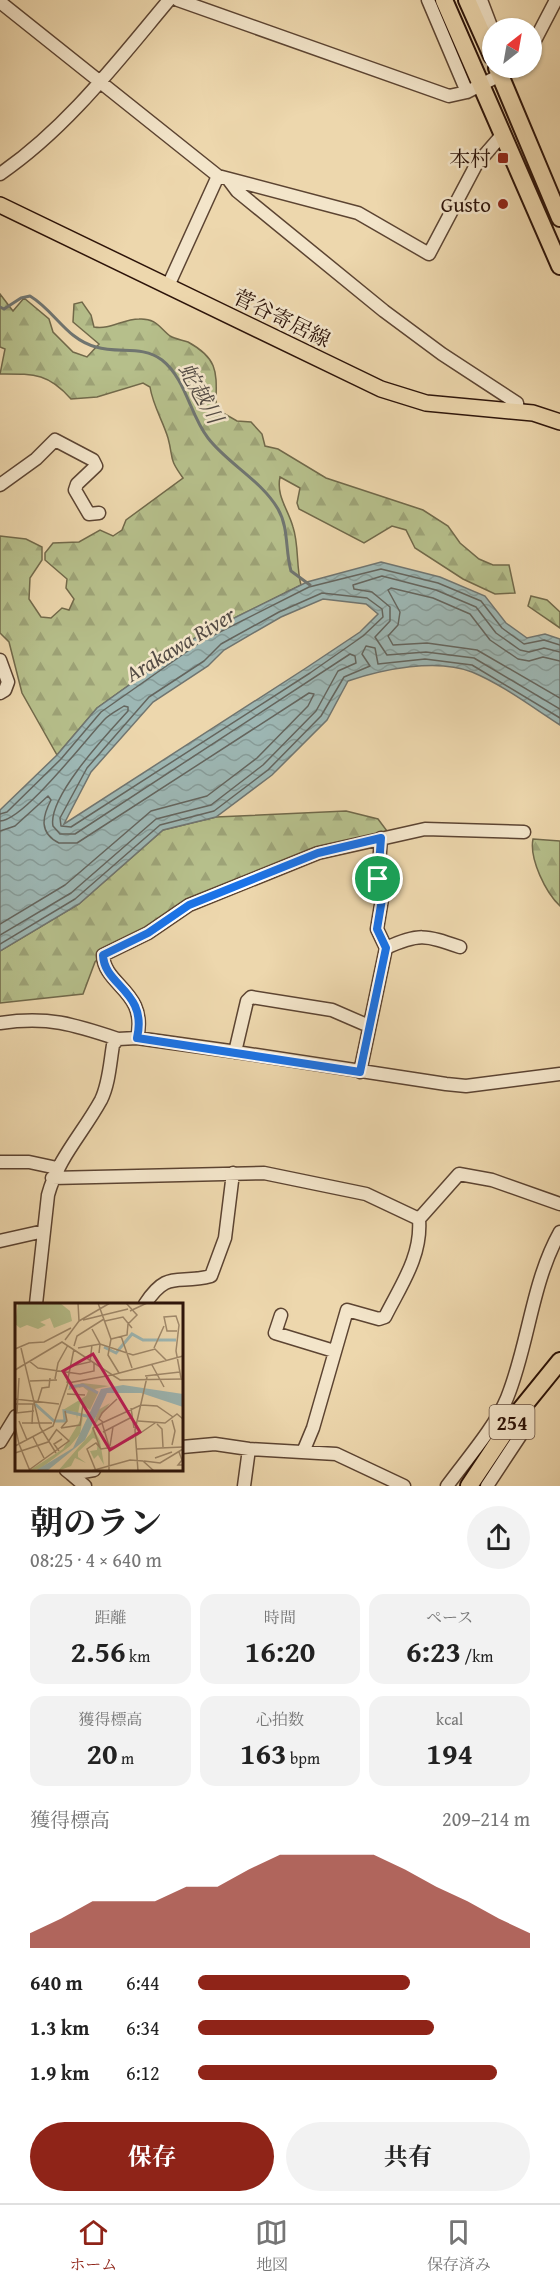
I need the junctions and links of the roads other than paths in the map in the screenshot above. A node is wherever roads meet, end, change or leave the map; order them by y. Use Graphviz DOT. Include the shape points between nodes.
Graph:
graph roads {
  1 [pos="169,0"];
  2 [pos="178,0"];
  3 [pos="428,0"];
  4 [pos="444,0"];
  5 [pos="467,0"];
  6 [pos="481,0"];
  7 [pos="556,0"];
  8 [pos="0,2"];
  9 [pos="488,18"];
  10 [pos="542,27"];
  11 [pos="482,34"];
  12 [pos="491,78"];
  13 [pos="508,78"];
  14 [pos="101,81"];
  15 [pos="474,88"];
  16 [pos="502,135"];
  17 [pos="0,174"];
  18 [pos="223,177"];
  19 [pos="0,205"];
  20 [pos="560,218"];
  21 [pos="560,266"];
  22 [pos="168,286"];
  23 [pos="518,412"];
  24 [pos="560,422"];
  25 [pos="0,485"];
  26 [pos="99,513"];
  27 [pos="0,660"];
  28 [pos="0,693"];
  29 [pos="524,832"];
  30 [pos="381,838"];
  31 [pos="460,947"];
  32 [pos="386,948"];
  33 [pos="0,1023"];
  34 [pos="369,1026"];
  35 [pos="137,1038"];
  36 [pos="118,1039"];
  37 [pos="235,1052"];
  38 [pos="360,1072"];
  39 [pos="560,1074"];
  40 [pos="0,1162"];
  41 [pos="55,1173"];
  42 [pos="233,1173"];
  43 [pos="560,1204"];
  44 [pos="419,1219"];
  45 [pos="44,1231"];
  46 [pos="560,1232"];
  47 [pos="0,1241"];
  48 [pos="36,1303"];
  49 [pos="146,1303"];
  50 [pos="281,1315"];
  51 [pos="334,1351"];
  52 [pos="560,1361"];
  53 [pos="510,1409"];
  54 [pos="12,1422"];
  55 [pos="0,1442"];
  56 [pos="183,1447"];
  57 [pos="249,1449"];
  58 [pos="303,1452"];
  59 [pos="69,1472"];
  60 [pos="85,1486"];
  61 [pos="244,1486"];
  62 [pos="404,1486"];
  63 [pos="447,1486"];
  64 [pos="469,1486"];
  65 [pos="487,1486"];
  1 -- 14 [label="street"];
  2 -- 15 [label="street" via="437,93 457,95"];
  3 -- 15 [label="street"];
  4 -- 15 [label="highway"];
  5 -- 11 [label="highway"];
  6 -- 9 [label="street"];
  7 -- 10 [label="street"];
  8 -- 14 [label="street"];
  12 -- 15 [label="street"];
  13 -- 20 [label="highway"];
  14 -- 17 [label="street" via="33,149"];
  14 -- 18 [label="street"];
  15 -- 16 [label="highway"];
  16 -- 18 [label="street" via="476,165 429,254 358,213"];
  16 -- 21 [label="highway"];
  18 -- 22 [label="street"];
  18 -- 23 [label="street" via="384,311 516,403"];
  19 -- 22 [label="main road, 菅谷寄居線"];
  22 -- 23 [label="main road, 菅谷寄居線" via="381,389 426,402"];
  23 -- 24 [label="main road, 菅谷寄居線"];
  25 -- 26 [label="street" via="55,440 93,460 96,466 75,490 89,514"];
  27 -- 28 [label="street" via="8,682"];
  29 -- 30 [label="street" via="425,829"];
  30 -- 32 [label="street" via="378,879 382,899 377,929"];
  30 -- 35 [label="street" via="318,853 189,905 148,933 103,955 104,964 136,1005 140,1026"];
  31 -- 32 [label="street" via="417,936"];
  32 -- 34 [label="street"];
  33 -- 36 [label="street" via="55,1020"];
  34 -- 37 [label="street" via="332,1010 251,997"];
  34 -- 38 [label="street"];
  35 -- 36 [label="street"];
  35 -- 37 [label="street"];
  36 -- 41 [label="street" via="113,1045 101,1100"];
  37 -- 38 [label="street"];
  38 -- 39 [label="street" via="466,1086"];
  40 -- 41 [label="street" via="29,1162"];
  41 -- 42 [label="street"];
  41 -- 45 [label="street"];
  42 -- 44 [label="street" via="281,1175 366,1194"];
  42 -- 49 [label="street" via="225,1238 211,1276 168,1281 158,1286"];
  43 -- 44 [label="street" via="492,1180 459,1174"];
  44 -- 51 [label="street" via="421,1239 416,1254 386,1317 379,1319 347,1310"];
  45 -- 47 [label="street"];
  45 -- 48 [label="street"];
  46 -- 53 [label="street" via="548,1253 534,1295"];
  50 -- 51 [label="street" via="275,1333"];
  51 -- 58 [label="street"];
  52 -- 53 [label="highway, 254"];
  53 -- 63 [label="street"];
  53 -- 64 [label="highway, 254"];
  53 -- 65 [label="street" via="523,1426 522,1433"];
  54 -- 55 [label="street"];
  56 -- 57 [label="street" via="215,1444"];
  57 -- 58 [label="street"];
  57 -- 61 [label="street"];
  58 -- 62 [label="street" via="336,1454"];
  59 -- 60 [label="street"];
}
